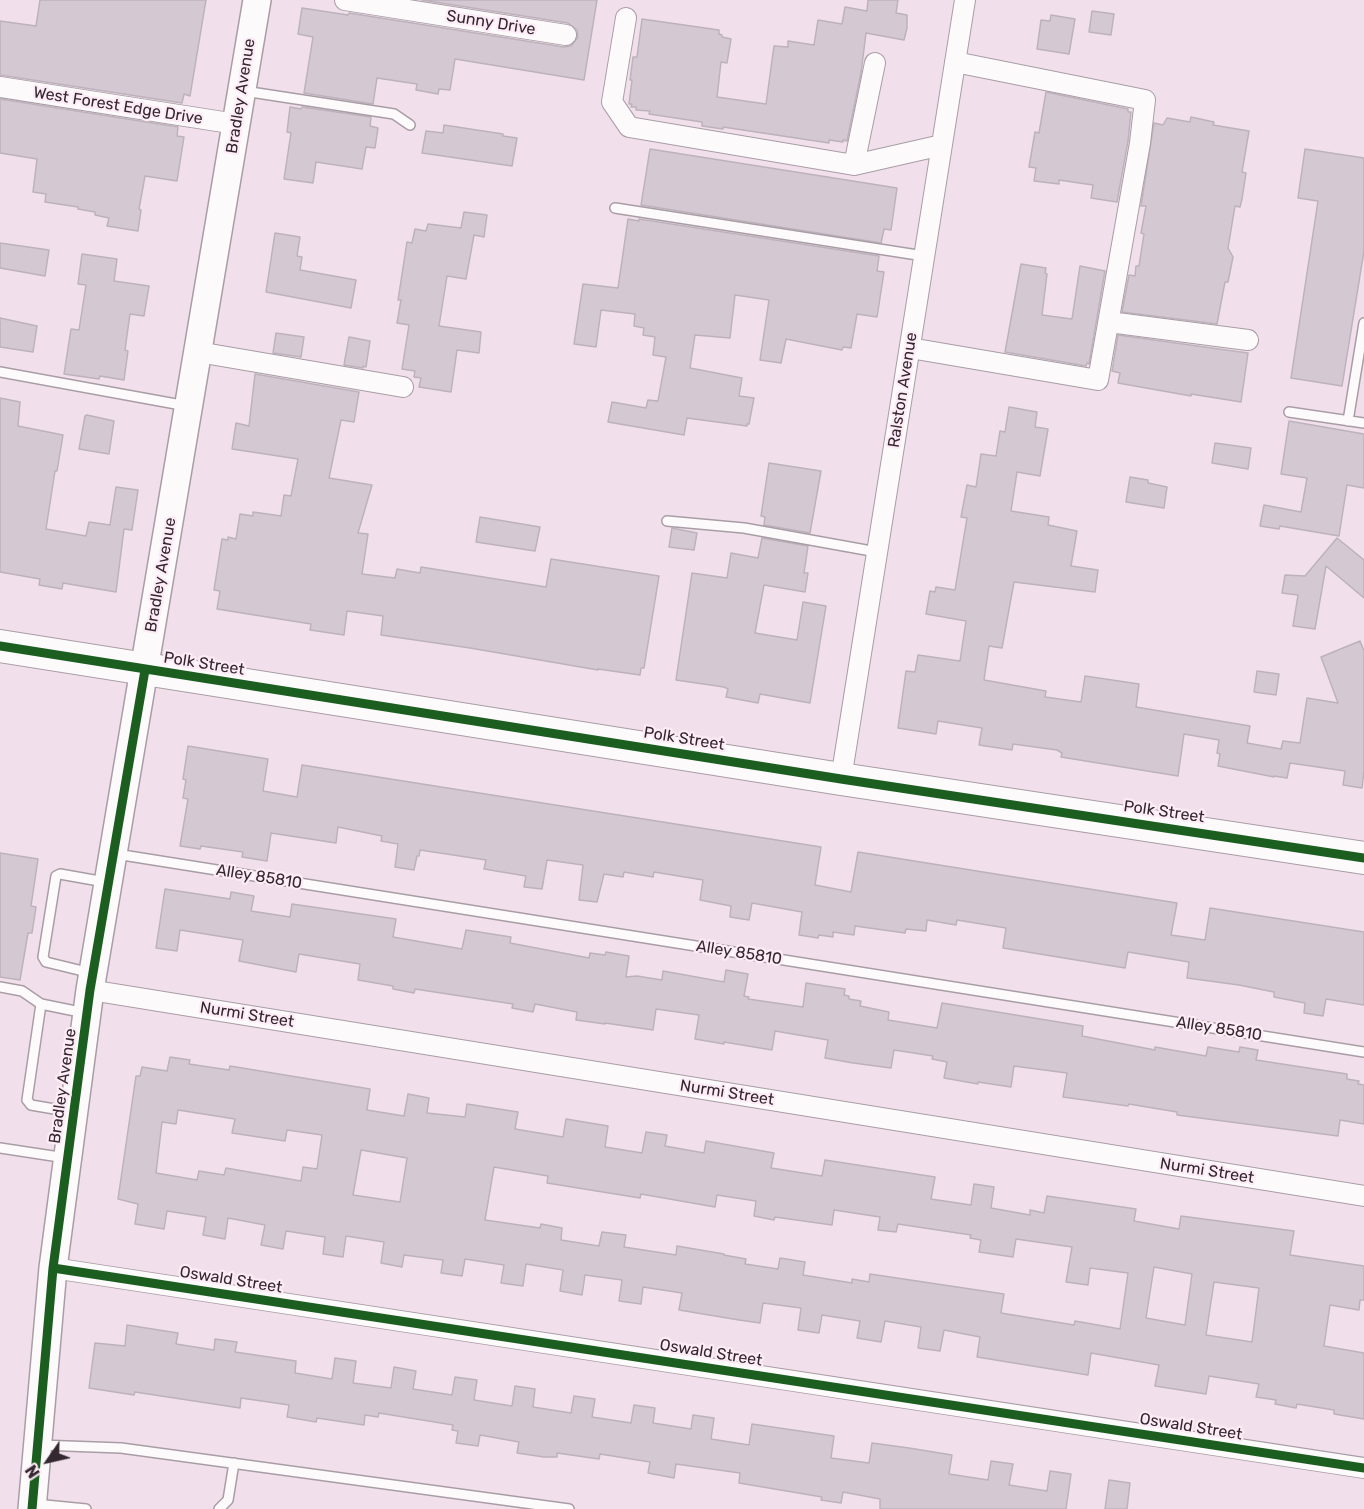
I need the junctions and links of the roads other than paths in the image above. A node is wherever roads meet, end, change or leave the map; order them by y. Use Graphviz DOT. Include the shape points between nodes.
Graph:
graph roads {
  1 [pos="257,0"];
  2 [pos="345,0"];
  3 [pos="965,0"];
  4 [pos="626,18"];
  5 [pos="566,35"];
  6 [pos="955,62"];
  7 [pos="875,63"];
  8 [pos="0,87"];
  9 [pos="242,90"];
  10 [pos="236,124"];
  11 [pos="410,125"];
  12 [pos="942,145"];
  13 [pos="854,165"];
  14 [pos="615,208"];
  15 [pos="924,256"];
  16 [pos="1109,322"];
  17 [pos="1364,323"];
  18 [pos="1248,340"];
  19 [pos="910,348"];
  20 [pos="198,352"];
  21 [pos="0,372"];
  22 [pos="404,387"];
  23 [pos="190,406"];
  24 [pos="1289,412"];
  25 [pos="1348,421"];
  26 [pos="1364,423"];
  27 [pos="667,521"];
  28 [pos="877,552"];
  29 [pos="0,646"];
  30 [pos="145,670"];
  31 [pos="841,779"];
  32 [pos="114,854"];
  33 [pos="1364,858"];
  34 [pos="109,883"];
  35 [pos="0,987"];
  36 [pos="90,992"];
  37 [pos="41,1004"];
  38 [pos="1364,1052"];
  39 [pos="74,1113"];
  40 [pos="0,1148"];
  41 [pos="68,1158"];
  42 [pos="1364,1196"];
  43 [pos="53,1268"];
  44 [pos="38,1445"];
  45 [pos="234,1463"];
  46 [pos="1364,1468"];
  47 [pos="32,1506"];
  48 [pos="86,1509"];
  49 [pos="219,1509"];
  50 [pos="569,1509"];
  1 -- 9 [label="street, Bradley Avenue"];
  2 -- 5 [label="street, Sunny Drive"];
  3 -- 6 [label="street, Ralston Avenue"];
  4 -- 13 [label="street" via="612,102 629,127"];
  6 -- 12 [label="street, Ralston Avenue"];
  6 -- 16 [label="street" via="1145,100"];
  7 -- 13 [label="street"];
  8 -- 10 [label="street, West Forest Edge Drive"];
  9 -- 10 [label="street, Bradley Avenue"];
  9 -- 11 [label="lane" via="394,114"];
  10 -- 20 [label="street, Bradley Avenue"];
  12 -- 13 [label="street"];
  12 -- 15 [label="street, Ralston Avenue"];
  14 -- 15 [label="lane"];
  15 -- 19 [label="street, Ralston Avenue"];
  16 -- 18 [label="street"];
  16 -- 19 [label="street" via="1098,380"];
  17 -- 25 [label="lane"];
  19 -- 28 [label="street, Ralston Avenue"];
  20 -- 22 [label="street"];
  20 -- 23 [label="street, Bradley Avenue"];
  21 -- 23 [label="lane"];
  23 -- 30 [label="street, Bradley Avenue"];
  24 -- 25 [label="lane"];
  25 -- 26 [label="lane"];
  27 -- 28 [label="lane" via="744,528"];
  28 -- 31 [label="street, Ralston Avenue"];
  29 -- 30 [label="main road, Polk Street"];
  30 -- 31 [label="main road, Polk Street"];
  30 -- 32 [label="street, Bradley Avenue"];
  31 -- 33 [label="main road, Polk Street"];
  32 -- 34 [label="street, Bradley Avenue"];
  32 -- 38 [label="lane, Alley 85810"];
  34 -- 36 [label="street, Bradley Avenue"];
  34 -- 36 [label="lane" via="56,876 43,957"];
  35 -- 37 [label="lane" via="22,991"];
  36 -- 37 [label="lane"];
  36 -- 39 [label="street, Bradley Avenue"];
  36 -- 42 [label="street, Nurmi Street"];
  37 -- 39 [label="lane" via="27,1100 31,1105"];
  39 -- 41 [label="street, Bradley Avenue"];
  40 -- 41 [label="lane"];
  41 -- 43 [label="street, Bradley Avenue"];
  43 -- 44 [label="street, Bradley Avenue"];
  43 -- 46 [label="street, Oswald Street"];
  44 -- 45 [label="lane" via="121,1448"];
  44 -- 47 [label="street, Bradley Avenue"];
  45 -- 49 [label="lane" via="228,1500"];
  45 -- 50 [label="lane"];
  47 -- 48 [label="lane"];
}
